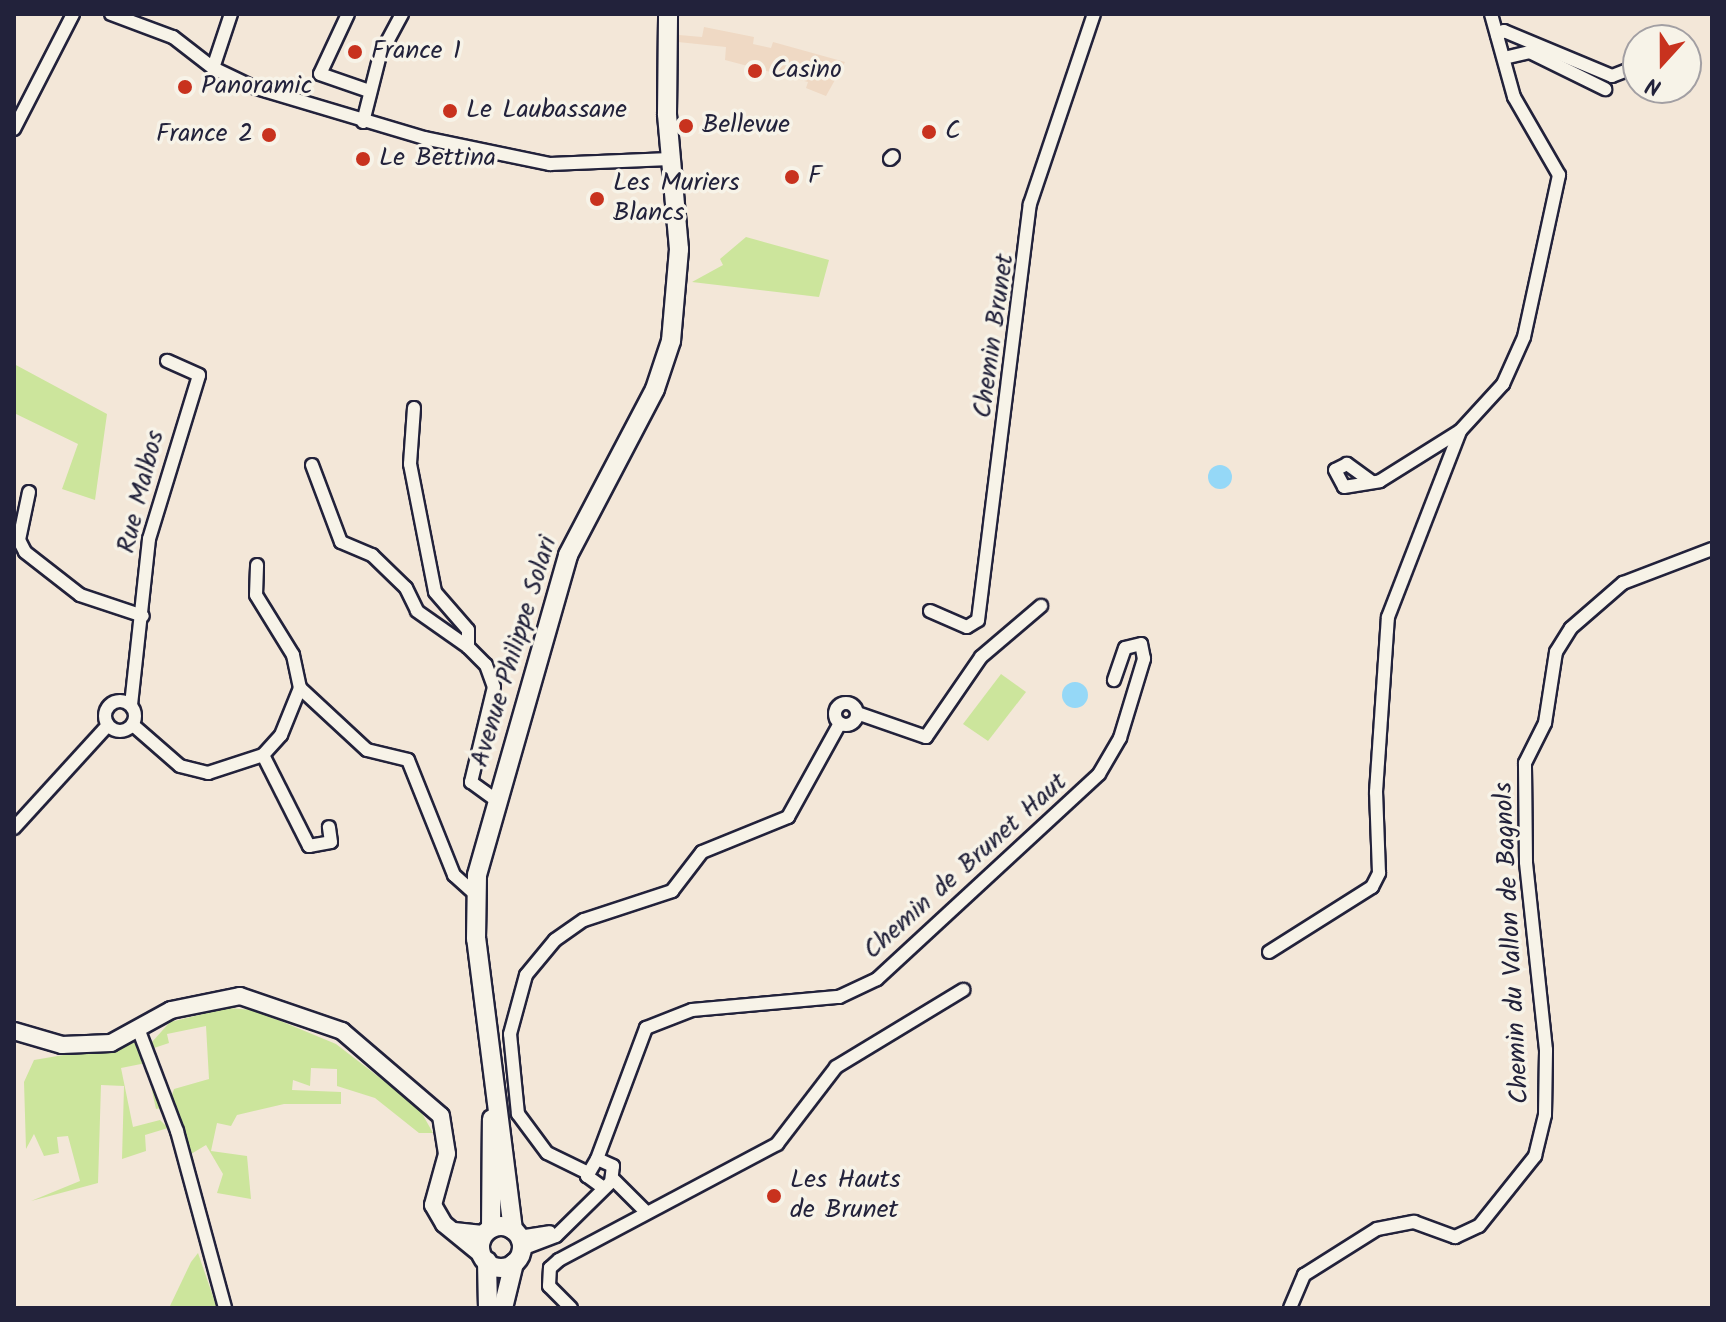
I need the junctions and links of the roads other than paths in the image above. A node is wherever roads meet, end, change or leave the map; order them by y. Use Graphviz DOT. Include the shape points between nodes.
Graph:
graph roads {
  1 [pos="59,14"];
  2 [pos="73,14"];
  3 [pos="111,14"];
  4 [pos="231,14"];
  5 [pos="348,14"];
  6 [pos="402,14"];
  7 [pos="668,14"];
  8 [pos="1094,14"];
  9 [pos="1491,14"];
  10 [pos="60,33"];
  11 [pos="1497,35"];
  12 [pos="1504,58"];
  13 [pos="213,68"];
  14 [pos="1622,72"];
  15 [pos="1605,89"];
  16 [pos="369,91"];
  17 [pos="363,122"];
  18 [pos="14,129"];
  19 [pos="670,159"];
  20 [pos="167,361"];
  21 [pos="414,408"];
  22 [pos="1460,431"];
  23 [pos="312,465"];
  24 [pos="1372,482"];
  25 [pos="29,492"];
  26 [pos="1712,549"];
  27 [pos="257,565"];
  28 [pos="1041,606"];
  29 [pos="930,611"];
  30 [pos="143,616"];
  31 [pos="468,647"];
  32 [pos="1114,680"];
  33 [pos="300,688"];
  34 [pos="131,705"];
  35 [pos="108,725"];
  36 [pos="133,725"];
  37 [pos="263,755"];
  38 [pos="496,800"];
  39 [pos="329,827"];
  40 [pos="14,828"];
  41 [pos="475,894"];
  42 [pos="1269,952"];
  43 [pos="963,990"];
  44 [pos="14,1031"];
  45 [pos="139,1031"];
  46 [pos="492,1096"];
  47 [pos="608,1140"];
  48 [pos="597,1159"];
  49 [pos="611,1163"];
  50 [pos="613,1179"];
  51 [pos="593,1180"];
  52 [pos="644,1210"];
  53 [pos="453,1231"];
  54 [pos="488,1231"];
  55 [pos="517,1245"];
  56 [pos="484,1258"];
  57 [pos="225,1308"];
  58 [pos="488,1308"];
  59 [pos="503,1308"];
  60 [pos="571,1308"];
  61 [pos="1290,1308"];
  1 -- 10 [label="street"];
  2 -- 10 [label="street"];
  3 -- 13 [label="street" via="173,37"];
  4 -- 13 [label="street"];
  5 -- 16 [label="street" via="320,74"];
  6 -- 16 [label="street"];
  7 -- 19 [label="main road, Avenue Philippe Solari"];
  8 -- 29 [label="street, Chemin Brunet" via="1030,204 978,620 967,627"];
  9 -- 11 [label="street"];
  10 -- 18 [label="street"];
  11 -- 12 [label="street"];
  11 -- 14 [label="street" via="1504,31 1612,76"];
  12 -- 15 [label="street" via="1530,52"];
  12 -- 22 [label="street" via="1514,97 1555,162 1560,189 1513,366"];
  13 -- 17 [label="street"];
  16 -- 17 [label="street"];
  17 -- 19 [label="street" via="550,164"];
  19 -- 38 [label="main road, Avenue Philippe Solari" via="679,249 667,357 568,555"];
  20 -- 30 [label="street, Rue Malbos" via="199,375 152,524"];
  21 -- 31 [label="street" via="410,464 435,592 468,630"];
  22 -- 24 [label="street" via="1391,478"];
  22 -- 42 [label="street" via="1388,617 1376,792 1379,873 1372,887"];
  23 -- 31 [label="street" via="341,542 372,555 406,588 417,611"];
  25 -- 30 [label="street" via="19,540 25,552 80,595"];
  26 -- 61 [label="street, Chemin du Vallon de Bagnols" via="1623,583 1571,628 1556,652 1545,723 1525,763 1526,862 1546,1050 1545,1115 1535,1156 1479,1226 1455,1237 1414,1222 1377,1229 1304,1275"];
  27 -- 33 [label="street" via="256,595 293,655"];
  28 -- 51 [label="street" via="981,657 926,737 857,713 852,723 840,723 788,817 702,852 672,891 584,920 555,940 526,975 510,1034 518,1114 547,1153"];
  30 -- 34 [label="street, Rue Malbos"];
  31 -- 38 [label="street" via="486,665 494,687 471,782"];
  32 -- 47 [label="street, Chemin de Brunet Haut" via="1125,648 1141,644 1144,659 1120,738 1099,774 916,949 839,997 664,1016 636,1042"];
  33 -- 37 [label="street" via="281,735"];
  33 -- 41 [label="street" via="367,750 408,760 454,875"];
  34 -- 35 [label="street" via="110,704"];
  34 -- 36 [label="street, Rue Malbos"];
  35 -- 36 [label="street" via="120,731"];
  35 -- 40 [label="street"];
  36 -- 37 [label="street" via="180,766 208,773"];
  37 -- 39 [label="street" via="309,846 331,842"];
  38 -- 41 [label="main road, Avenue Philippe Solari"];
  41 -- 46 [label="main road, Avenue Philippe Solari"];
  43 -- 52 [label="street" via="836,1067 777,1144"];
  44 -- 45 [label="street" via="86,1046"];
  45 -- 53 [label="street" via="171,1010 240,996 351,1037 441,1116 447,1154 433,1205"];
  45 -- 57 [label="street" via="177,1131"];
  46 -- 54 [label="main road"];
  46 -- 55 [label="main road"];
  47 -- 48 [label="street, Chemin de Brunet Haut"];
  47 -- 49 [label="street, Chemin de Brunet Haut"];
  48 -- 49 [label="street"];
  48 -- 51 [label="street, Chemin de Brunet Haut"];
  49 -- 50 [label="street, Chemin de Brunet Haut"];
  50 -- 51 [label="street"];
  50 -- 52 [label="street"];
  51 -- 55 [label="street" via="585,1206 571,1222"];
  52 -- 60 [label="street" via="550,1268 549,1286"];
  53 -- 54 [label="street"];
  53 -- 56 [label="street"];
  54 -- 55 [label="main road"];
  54 -- 56 [label="main road"];
  55 -- 56 [label="main road"];
  55 -- 59 [label="main road"];
  56 -- 58 [label="main road"];
}
